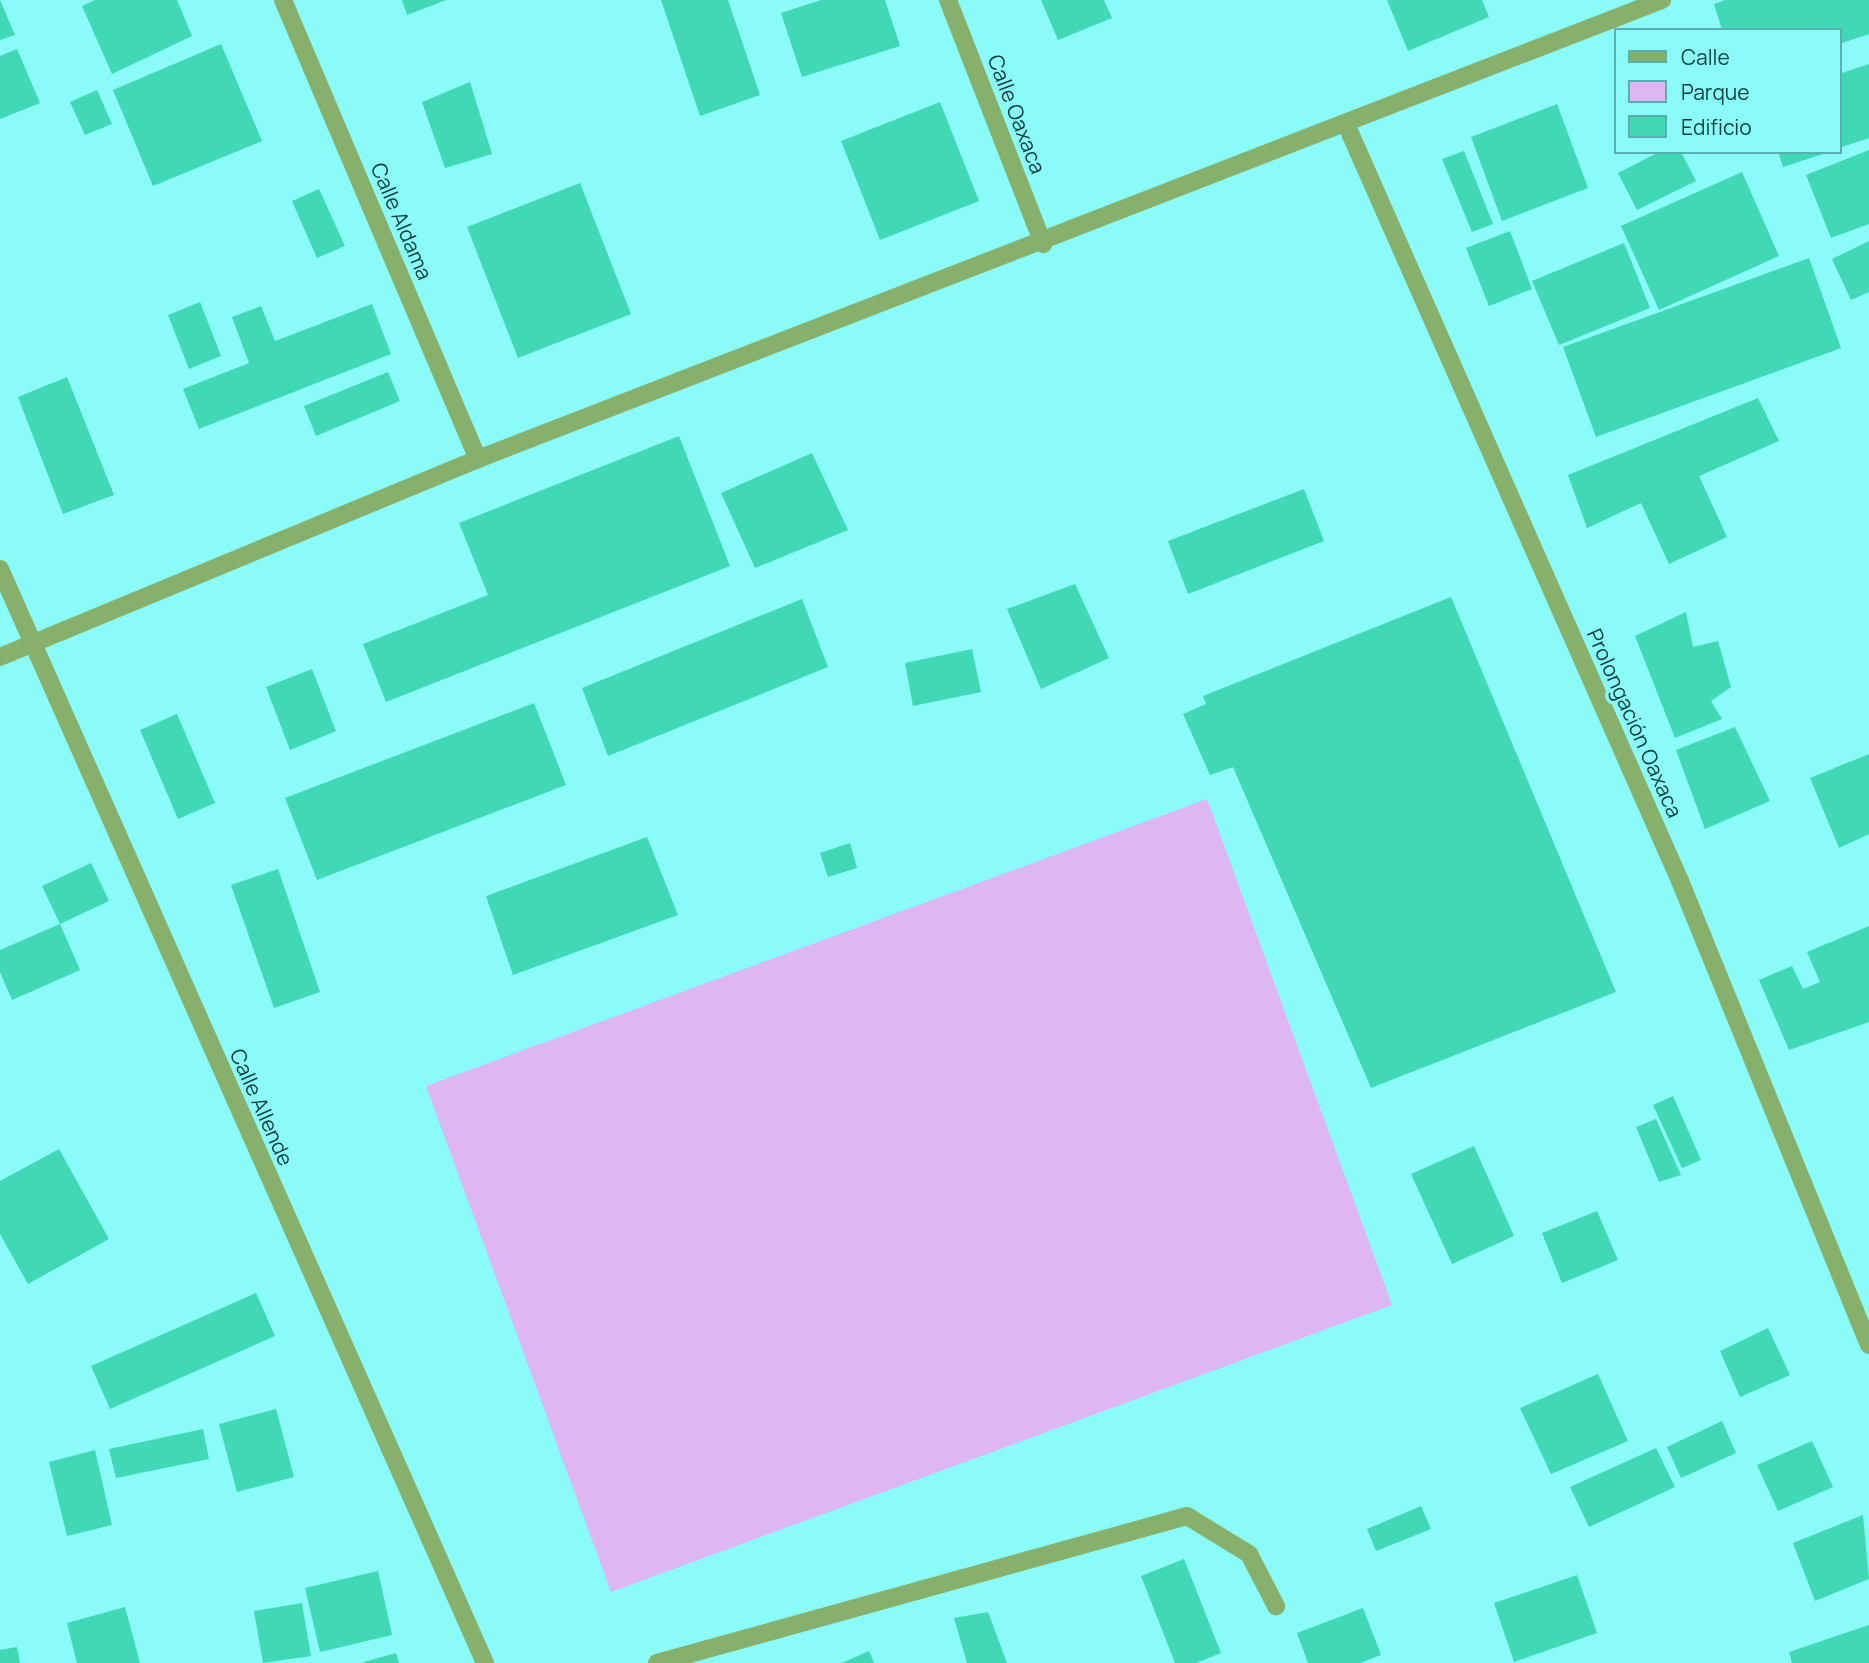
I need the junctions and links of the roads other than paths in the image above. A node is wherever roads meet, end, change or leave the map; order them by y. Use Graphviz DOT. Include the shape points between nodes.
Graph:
graph roads {
  1 [pos="283,0"];
  2 [pos="948,0"];
  3 [pos="1662,0"];
  4 [pos="1346,124"];
  5 [pos="1042,244"];
  6 [pos="478,459"];
  7 [pos="0,569"];
  8 [pos="32,645"];
  9 [pos="0,657"];
  10 [pos="1869,1345"];
  11 [pos="1276,1606"];
  12 [pos="485,1663"];
  13 [pos="657,1663"];
  1 -- 6 [label="street, Calle Aldama"];
  2 -- 5 [label="street, Calle Oaxaca"];
  3 -- 4 [label="street"];
  4 -- 5 [label="street"];
  4 -- 10 [label="street, Prolongación Oaxaca" via="1680,881"];
  5 -- 6 [label="street"];
  6 -- 8 [label="street"];
  7 -- 8 [label="street, Calle Allende"];
  8 -- 9 [label="street"];
  8 -- 12 [label="street, Calle Allende"];
  11 -- 13 [label="street" via="1249,1554 1187,1516"];
}
